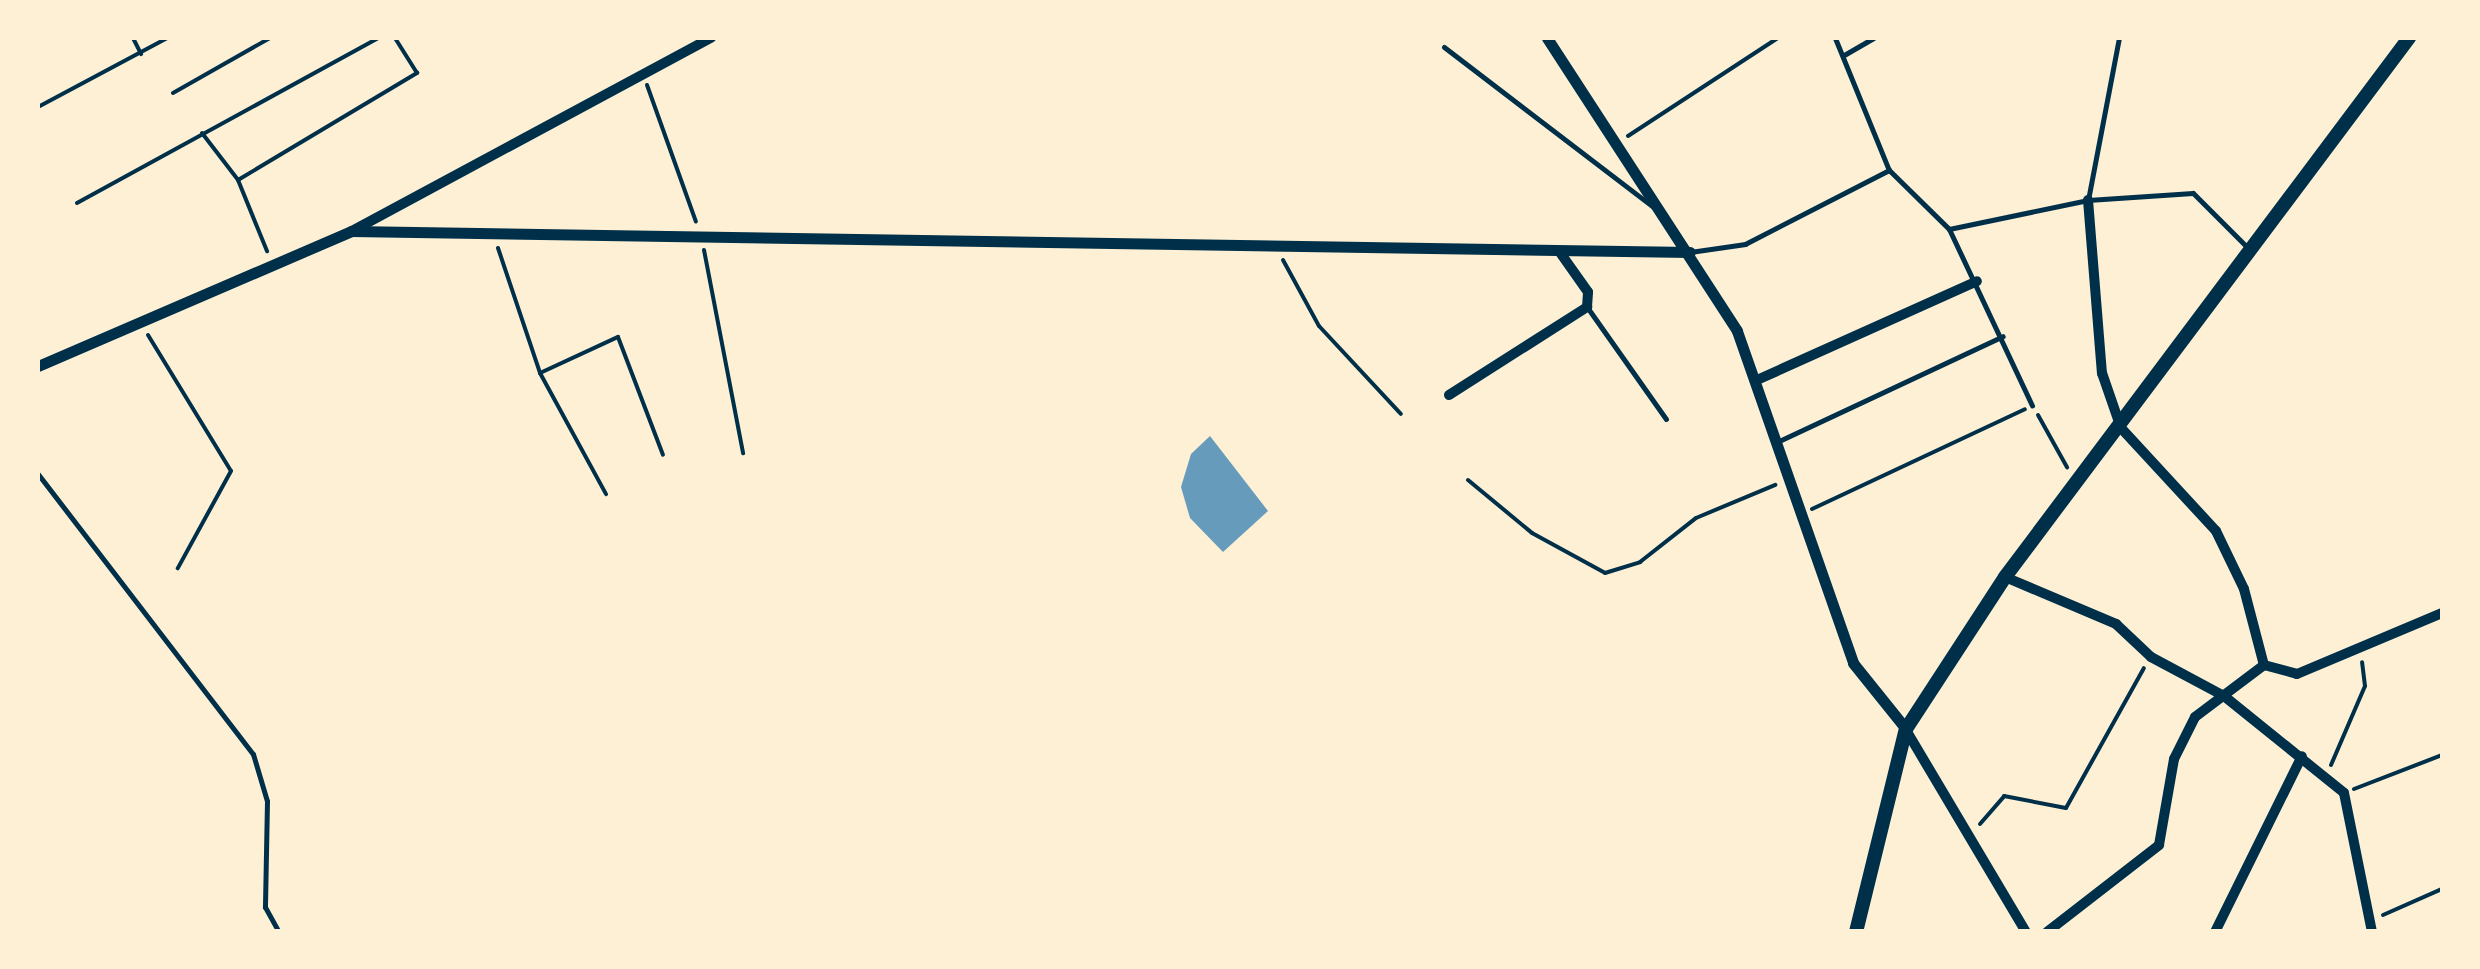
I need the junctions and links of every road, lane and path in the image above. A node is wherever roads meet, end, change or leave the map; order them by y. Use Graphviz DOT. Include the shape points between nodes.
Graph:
graph roads {
  1 [pos="133,38"];
  2 [pos="167,38"];
  3 [pos="270,38"];
  4 [pos="378,38"];
  5 [pos="395,38"];
  6 [pos="711,38"];
  7 [pos="1548,38"];
  8 [pos="1778,38"];
  9 [pos="1834,38"];
  10 [pos="1874,38"];
  11 [pos="2119,38"];
  12 [pos="2409,38"];
  13 [pos="1444,47"];
  14 [pos="141,54"];
  15 [pos="1844,54"];
  16 [pos="642,71"];
  17 [pos="172,93"];
  18 [pos="38,107"];
  19 [pos="202,133"];
  20 [pos="1616,145"];
  21 [pos="1890,170"];
  22 [pos="238,180"];
  23 [pos="2088,200"];
  24 [pos="77,203"];
  25 [pos="1662,213"];
  26 [pos="1949,229"];
  27 [pos="351,231"];
  28 [pos="494,234"];
  29 [pos="702,238"];
  30 [pos="1277,250"];
  31 [pos="1559,251"];
  32 [pos="1690,252"];
  33 [pos="2252,252"];
  34 [pos="274,267"];
  35 [pos="1977,281"];
  36 [pos="1587,307"];
  37 [pos="140,323"];
  38 [pos="2003,336"];
  39 [pos="38,366"];
  40 [pos="540,374"];
  41 [pos="1757,380"];
  42 [pos="1449,395"];
  43 [pos="2032,405"];
  44 [pos="1401,414"];
  45 [pos="1666,418"];
  46 [pos="2121,428"];
  47 [pos="1778,442"];
  48 [pos="743,453"];
  49 [pos="662,455"];
  50 [pos="38,474"];
  51 [pos="1468,480"];
  52 [pos="1789,480"];
  53 [pos="2077,484"];
  54 [pos="606,494"];
  55 [pos="1799,515"];
  56 [pos="178,568"];
  57 [pos="2005,578"];
  58 [pos="2442,613"];
  59 [pos="2360,647"];
  60 [pos="2150,656"];
  61 [pos="2264,665"];
  62 [pos="2224,696"];
  63 [pos="1906,729"];
  64 [pos="2442,754"];
  65 [pos="2302,756"];
  66 [pos="2326,777"];
  67 [pos="2344,794"];
  68 [pos="1966,838"];
  69 [pos="2442,889"];
  70 [pos="2372,926"];
  71 [pos="279,932"];
  72 [pos="1856,932"];
  73 [pos="2026,932"];
  74 [pos="2046,932"];
  75 [pos="2215,932"];
  1 -- 14 [label="path"];
  2 -- 14 [label="path"];
  3 -- 17 [label="path"];
  4 -- 19 [label="path"];
  5 -- 22 [label="path" via="417,72"];
  6 -- 16 [label="street"];
  7 -- 20 [label="street"];
  8 -- 20 [label="path"];
  9 -- 15 [label="lane"];
  10 -- 15 [label="lane"];
  11 -- 23 [label="lane"];
  12 -- 33 [label="main road"];
  13 -- 25 [label="lane"];
  14 -- 18 [label="path"];
  15 -- 21 [label="lane"];
  16 -- 27 [label="street"];
  16 -- 29 [label="path"];
  19 -- 22 [label="path"];
  19 -- 24 [label="path"];
  20 -- 25 [label="street"];
  21 -- 26 [label="lane"];
  21 -- 32 [label="lane" via="1745,244"];
  22 -- 34 [label="path"];
  23 -- 26 [label="lane"];
  23 -- 33 [label="lane" via="2193,193"];
  23 -- 46 [label="street" via="2102,373"];
  25 -- 32 [label="street"];
  26 -- 35 [label="lane"];
  27 -- 28 [label="street"];
  27 -- 34 [label="street"];
  28 -- 29 [label="street"];
  28 -- 40 [label="path"];
  29 -- 30 [label="street"];
  29 -- 48 [label="path"];
  30 -- 31 [label="street"];
  30 -- 44 [label="path" via="1319,326"];
  31 -- 32 [label="street"];
  31 -- 36 [label="street" via="1588,292"];
  32 -- 41 [label="street"];
  33 -- 46 [label="main road"];
  34 -- 37 [label="street"];
  35 -- 38 [label="lane"];
  35 -- 41 [label="street"];
  36 -- 42 [label="street"];
  36 -- 45 [label="lane"];
  37 -- 39 [label="street"];
  37 -- 56 [label="path" via="231,470"];
  38 -- 43 [label="lane"];
  38 -- 47 [label="lane"];
  40 -- 49 [label="path" via="618,337"];
  40 -- 54 [label="path"];
  41 -- 47 [label="street"];
  43 -- 53 [label="path"];
  43 -- 55 [label="path"];
  46 -- 53 [label="main road"];
  46 -- 61 [label="street" via="2216,531 2244,589"];
  47 -- 52 [label="street"];
  50 -- 71 [label="lane" via="252,754 267,801 261,882"];
  51 -- 52 [label="path" via="1532,532 1605,573 1640,562 1696,518"];
  52 -- 55 [label="street"];
  53 -- 57 [label="main road"];
  55 -- 63 [label="street" via="1854,663"];
  57 -- 60 [label="street" via="2116,624"];
  57 -- 63 [label="main road"];
  58 -- 59 [label="street"];
  59 -- 61 [label="street" via="2297,674"];
  59 -- 66 [label="path" via="2364,686"];
  60 -- 62 [label="street"];
  60 -- 68 [label="path" via="2066,808 2004,796"];
  61 -- 62 [label="street"];
  62 -- 65 [label="street"];
  62 -- 74 [label="street" via="2195,717 2174,759 2159,845"];
  63 -- 68 [label="street"];
  63 -- 72 [label="main road"];
  64 -- 67 [label="path"];
  65 -- 66 [label="street"];
  65 -- 75 [label="street"];
  66 -- 67 [label="street"];
  67 -- 70 [label="street"];
  68 -- 73 [label="street"];
  69 -- 70 [label="path"];
}
